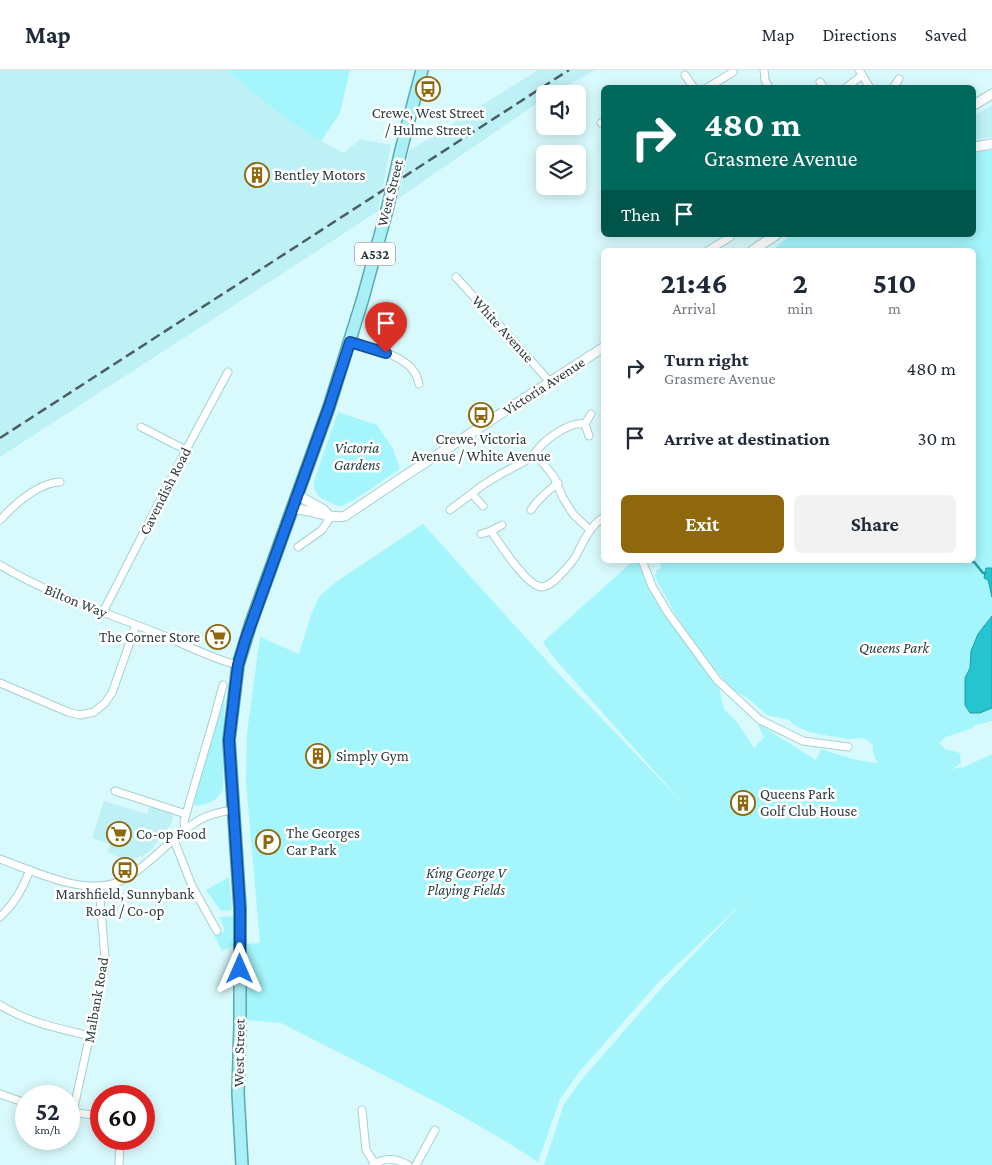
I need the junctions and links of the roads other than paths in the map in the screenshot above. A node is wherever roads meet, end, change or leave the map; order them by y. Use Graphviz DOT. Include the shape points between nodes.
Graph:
graph roads {
  1 [pos="422,70"];
  2 [pos="763,70"];
  3 [pos="733,72"];
  4 [pos="861,73"];
  5 [pos="685,75"];
  6 [pos="899,79"];
  7 [pos="692,85"];
  8 [pos="712,85"];
  9 [pos="768,85"];
  10 [pos="849,85"];
  11 [pos="868,85"];
  12 [pos="895,85"];
  13 [pos="992,94"];
  14 [pos="976,104"];
  15 [pos="992,144"];
  16 [pos="976,147"];
  17 [pos="730,237"];
  18 [pos="774,237"];
  19 [pos="775,237"];
  20 [pos="712,248"];
  21 [pos="756,248"];
  22 [pos="764,248"];
  23 [pos="456,277"];
  24 [pos="350,342"];
  25 [pos="601,349"];
  26 [pos="228,372"];
  27 [pos="550,382"];
  28 [pos="419,384"];
  29 [pos="591,414"];
  30 [pos="585,424"];
  31 [pos="141,427"];
  32 [pos="589,436"];
  33 [pos="186,450"];
  34 [pos="535,454"];
  35 [pos="60,482"];
  36 [pos="558,483"];
  37 [pos="472,494"];
  38 [pos="297,495"];
  39 [pos="483,506"];
  40 [pos="292,508"];
  41 [pos="450,510"];
  42 [pos="531,510"];
  43 [pos="330,516"];
  44 [pos="601,519"];
  45 [pos="0,520"];
  46 [pos="502,525"];
  47 [pos="590,530"];
  48 [pos="491,531"];
  49 [pos="480,534"];
  50 [pos="298,547"];
  51 [pos="643,563"];
  52 [pos="0,565"];
  53 [pos="103,612"];
  54 [pos="136,625"];
  55 [pos="238,665"];
  56 [pos="0,683"];
  57 [pos="223,685"];
  58 [pos="848,747"];
  59 [pos="115,791"];
  60 [pos="233,810"];
  61 [pos="186,814"];
  62 [pos="185,830"];
  63 [pos="174,840"];
  64 [pos="0,859"];
  65 [pos="30,870"];
  66 [pos="99,886"];
  67 [pos="0,917"];
  68 [pos="217,931"];
  69 [pos="0,1005"];
  70 [pos="90,1036"];
  71 [pos="78,1085"];
  72 [pos="0,1094"];
  73 [pos="15,1099"];
  74 [pos="362,1110"];
  75 [pos="435,1130"];
  76 [pos="120,1150"];
  77 [pos="374,1164"];
  78 [pos="120,1165"];
  79 [pos="242,1165"];
  80 [pos="408,1165"];
  81 [pos="416,1165"];
  1 -- 24 [label="main road, West Street / A532, bridge"];
  2 -- 9 [label="street"];
  3 -- 8 [label="street"];
  4 -- 10 [label="street"];
  4 -- 11 [label="street"];
  5 -- 7 [label="street"];
  6 -- 12 [label="street"];
  13 -- 14 [label="street"];
  15 -- 16 [label="street"];
  17 -- 20 [label="street"];
  18 -- 21 [label="street"];
  19 -- 22 [label="street"];
  23 -- 27 [label="street, White Avenue"];
  24 -- 28 [label="street" via="400,360 415,372"];
  24 -- 38 [label="main road, West Street / A532"];
  25 -- 27 [label="street, Victoria Avenue"];
  26 -- 33 [label="street, Cavendish Road"];
  27 -- 43 [label="street, Victoria Avenue" via="350,513"];
  29 -- 30 [label="street"];
  30 -- 32 [label="street"];
  30 -- 34 [label="street" via="572,425 560,432 543,443"];
  31 -- 33 [label="street"];
  33 -- 53 [label="street, Cavendish Road"];
  34 -- 36 [label="street"];
  34 -- 37 [label="street"];
  35 -- 45 [label="street" via="49,483 23,498"];
  36 -- 42 [label="street"];
  36 -- 47 [label="street" via="573,514"];
  37 -- 39 [label="street"];
  37 -- 41 [label="street"];
  38 -- 40 [label="main road, West Street / A532"];
  38 -- 43 [label="street"];
  40 -- 43 [label="street, Victoria Avenue"];
  40 -- 55 [label="main road, West Street / A532"];
  43 -- 50 [label="street" via="322,530"];
  44 -- 47 [label="street"];
  46 -- 48 [label="street"];
  47 -- 48 [label="street" via="569,565 549,585 540,587 525,577"];
  48 -- 49 [label="street"];
  51 -- 58 [label="street" via="668,613 717,680 760,720 803,741"];
  52 -- 53 [label="street, Bilton Way" via="52,592"];
  53 -- 54 [label="street, Bilton Way"];
  54 -- 55 [label="street, Bilton Way"];
  54 -- 56 [label="street" via="112,693 94,712 73,714"];
  55 -- 60 [label="main road, West Street / A532" via="229,740"];
  57 -- 61 [label="street"];
  59 -- 61 [label="street"];
  60 -- 62 [label="street" via="212,814"];
  60 -- 79 [label="main road, West Street / A532" via="240,908 238,1094"];
  61 -- 62 [label="street"];
  62 -- 63 [label="street"];
  63 -- 66 [label="street" via="123,880"];
  63 -- 68 [label="street" via="190,882"];
  64 -- 65 [label="street"];
  65 -- 66 [label="street" via="77,885"];
  65 -- 67 [label="street" via="24,886"];
  66 -- 70 [label="street, Malbank Road" via="105,958"];
  69 -- 70 [label="street" via="40,1024"];
  70 -- 71 [label="street, Malbank Road"];
  72 -- 73 [label="street"];
  74 -- 77 [label="street" via="366,1150"];
  75 -- 81 [label="street"];
  76 -- 78 [label="street"];
  77 -- 80 [label="street" via="395,1159"];
}
